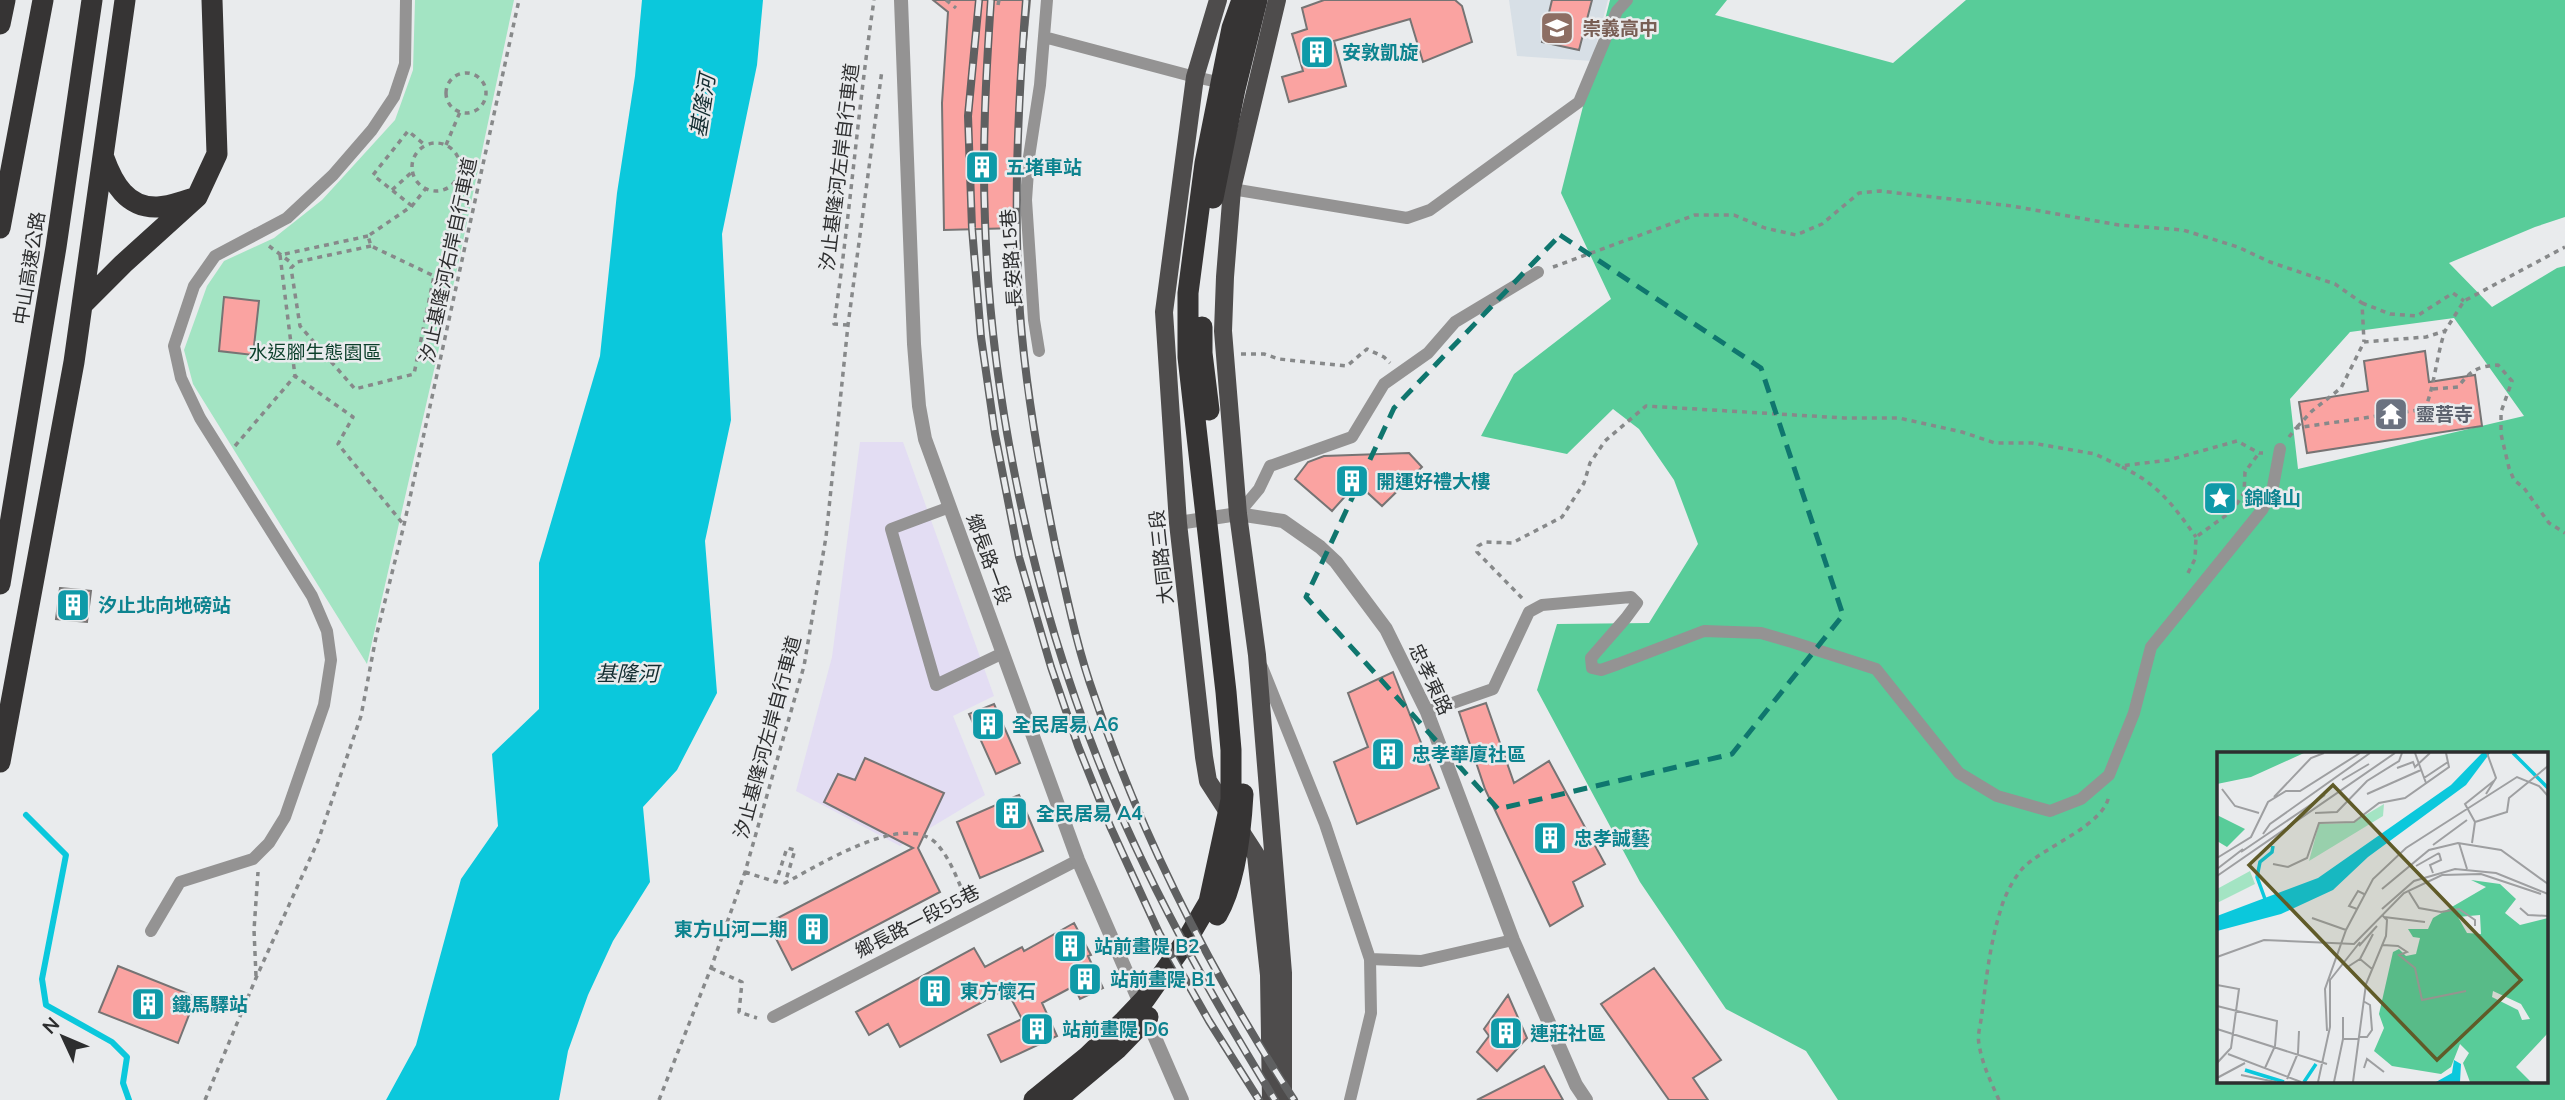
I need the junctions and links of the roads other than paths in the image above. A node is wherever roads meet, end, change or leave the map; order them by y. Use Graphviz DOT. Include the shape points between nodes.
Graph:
graph roads {
  1 [pos="5,0"];
  2 [pos="43,0"];
  3 [pos="92,0"];
  4 [pos="125,0"];
  5 [pos="212,0"];
  6 [pos="406,0"];
  7 [pos="901,0"];
  8 [pos="1047,0"];
  9 [pos="1219,0"];
  10 [pos="1242,0"];
  11 [pos="1257,0"];
  12 [pos="1277,0"];
  13 [pos="1627,0"];
  14 [pos="0,24"];
  15 [pos="1044,37"];
  16 [pos="1195,77"];
  17 [pos="1256,89"];
  18 [pos="103,155"];
  19 [pos="1232,189"];
  20 [pos="197,197"];
  21 [pos="0,228"];
  22 [pos="1538,272"];
  23 [pos="82,305"];
  24 [pos="1039,351"];
  25 [pos="2280,449"];
  26 [pos="950,507"];
  27 [pos="1238,514"];
  28 [pos="1178,523"];
  29 [pos="0,584"];
  30 [pos="1003,653"];
  31 [pos="1258,655"];
  32 [pos="1427,712"];
  33 [pos="0,762"];
  34 [pos="1078,860"];
  35 [pos="150,931"];
  36 [pos="1513,940"];
  37 [pos="1370,959"];
  38 [pos="773,1017"];
  39 [pos="1034,1100"];
  40 [pos="1056,1100"];
  41 [pos="1182,1100"];
  42 [pos="1270,1100"];
  43 [pos="1283,1100"];
  44 [pos="1350,1100"];
  45 [pos="1586,1100"];
  1 -- 14 [label="highway"];
  2 -- 21 [label="highway, 中山高速公路"];
  3 -- 29 [label="highway, 中山高速公路"];
  4 -- 18 [label="highway"];
  5 -- 20 [label="highway" via="217,154"];
  6 -- 35 [label="lane" via="405,64 394,97 373,130 287,218 215,256 194,286 174,346 181,378 200,418 312,596 327,631 331,660 324,705 285,817 269,842 253,859 180,882"];
  7 -- 26 [label="street, 鄉長路一段" via="918,393 925,439"];
  8 -- 15 [label="lane, 長安路15巷"];
  9 -- 16 [label="main road, 大同路三段"];
  10 -- 39 [label="highway" via="1231,28 1205,163 1188,293 1188,357 1226,692 1231,800 1209,902 1188,938 1145,999 1087,1057"];
  11 -- 40 [label="highway" via="1208,224 1202,293 1202,353 1245,749 1241,835 1223,904 1188,964 1155,1009 1117,1049"];
  12 -- 17 [label="main road"];
  13 -- 19 [label="lane" via="1579,102 1430,210 1407,219"];
  15 -- 16 [label="lane"];
  15 -- 24 [label="lane, 長安路15巷" via="1026,200"];
  16 -- 17 [label="lane"];
  16 -- 28 [label="main road, 大同路三段" via="1164,312"];
  17 -- 19 [label="main road"];
  18 -- 20 [label="highway" via="113,183 133,202 157,207"];
  18 -- 23 [label="highway"];
  19 -- 27 [label="main road" via="1223,331"];
  20 -- 23 [label="highway"];
  22 -- 27 [label="lane" via="1455,322 1429,353 1384,384 1352,437 1270,466 1259,489"];
  23 -- 33 [label="highway"];
  25 -- 32 [label="lane" via="2272,492 2262,510 2151,646 2134,713 2109,775 2081,799 2050,811 1997,796 1959,773 1876,669 1760,633 1704,631 1601,670 1592,668 1591,658 1637,603 1631,597 1542,605 1529,612 1493,689"];
  26 -- 30 [label="street, 鄉長路一段"];
  26 -- 30 [label="lane" via="891,529 936,685"];
  27 -- 28 [label="street, 忠孝東路"];
  27 -- 31 [label="main road"];
  27 -- 32 [label="street, 忠孝東路" via="1283,521 1336,562 1386,629"];
  28 -- 42 [label="main road, 大同路三段" via="1209,780 1256,855 1269,975"];
  30 -- 34 [label="street, 鄉長路一段"];
  31 -- 37 [label="lane" via="1325,824"];
  31 -- 43 [label="main road" via="1283,974"];
  32 -- 36 [label="street, 忠孝東路"];
  34 -- 38 [label="lane, 鄉長路一段55巷"];
  34 -- 41 [label="street, 鄉長路一段"];
  36 -- 37 [label="lane" via="1421,961"];
  36 -- 45 [label="street, 忠孝東路"];
  37 -- 44 [label="lane" via="1371,1013"];
}
